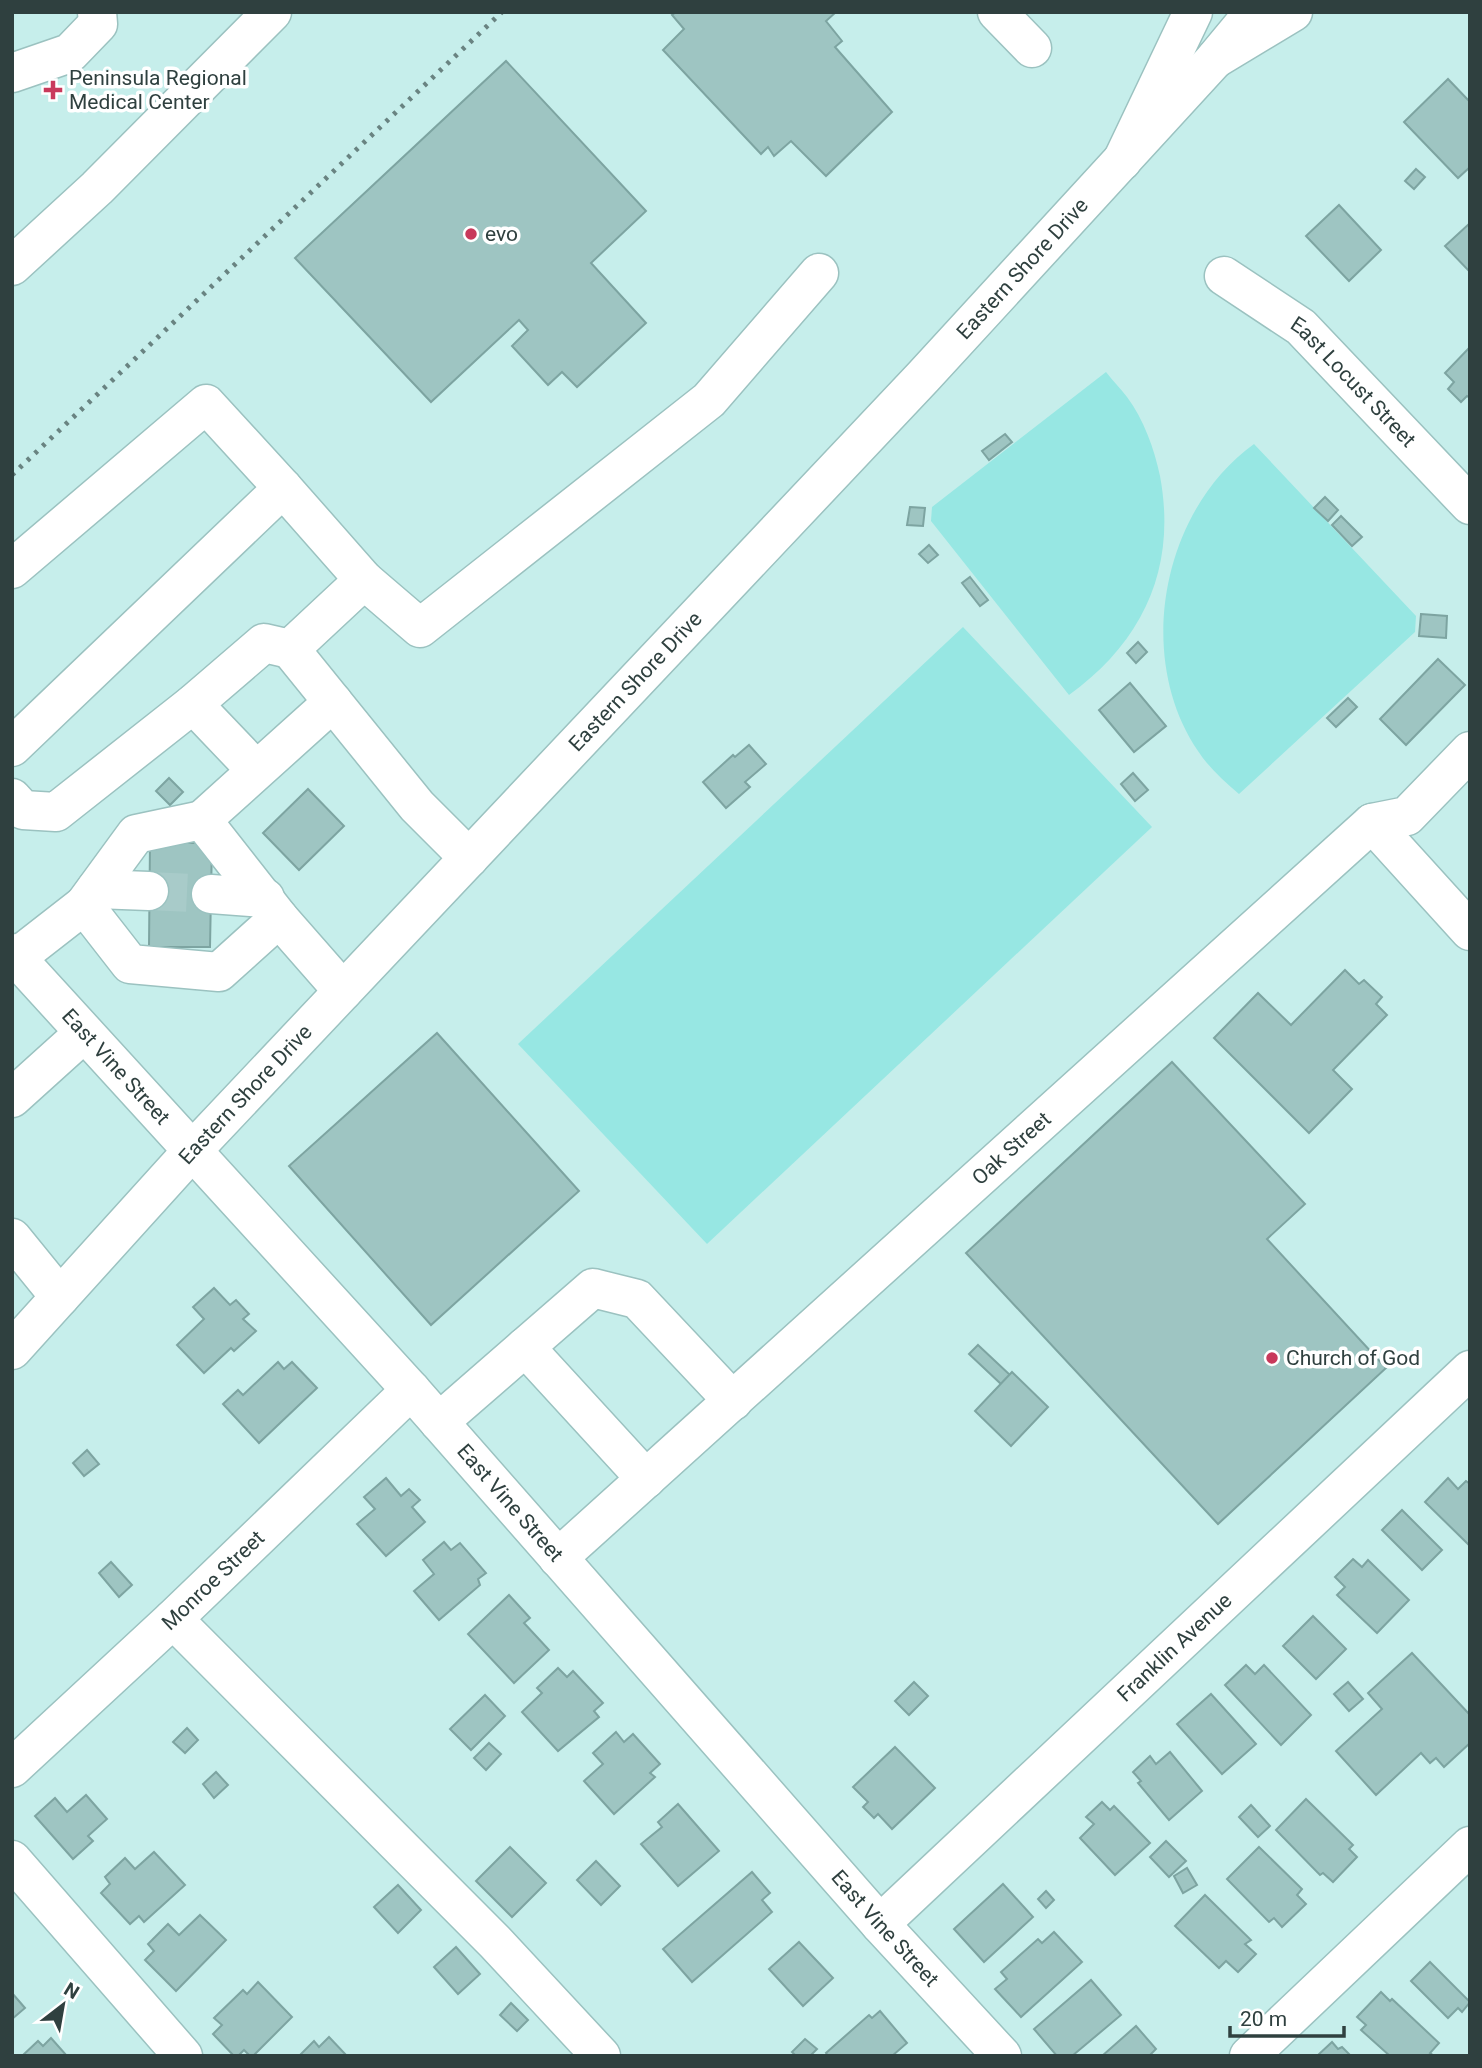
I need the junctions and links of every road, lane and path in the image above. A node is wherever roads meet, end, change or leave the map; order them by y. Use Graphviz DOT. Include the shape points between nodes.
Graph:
graph roads {
  1 [pos="97,12"];
  2 [pos="272,12"];
  3 [pos="997,12"];
  4 [pos="1193,12"];
  5 [pos="1254,12"];
  6 [pos="1293,12"];
  7 [pos="1032,48"];
  8 [pos="1215,59"];
  9 [pos="12,73"];
  10 [pos="1122,161"];
  11 [pos="12,266"];
  12 [pos="819,273"];
  13 [pos="1224,276"];
  14 [pos="284,488"];
  15 [pos="1470,505"];
  16 [pos="12,569"];
  17 [pos="364,580"];
  18 [pos="290,649"];
  19 [pos="333,702"];
  20 [pos="193,704"];
  21 [pos="12,747"];
  22 [pos="1470,751"];
  23 [pos="256,770"];
  24 [pos="12,798"];
  25 [pos="202,820"];
  26 [pos="1373,823"];
  27 [pos="469,858"];
  28 [pos="149,891"];
  29 [pos="211,894"];
  30 [pos="90,897"];
  31 [pos="272,908"];
  32 [pos="1470,931"];
  33 [pos="14,956"];
  34 [pos="343,991"];
  35 [pos="84,1033"];
  36 [pos="12,1098"];
  37 [pos="192,1151"];
  38 [pos="12,1238"];
  39 [pos="60,1297"];
  40 [pos="525,1347"];
  41 [pos="12,1350"];
  42 [pos="1470,1370"];
  43 [pos="411,1390"];
  44 [pos="733,1401"];
  45 [pos="439,1422"];
  46 [pos="646,1479"];
  47 [pos="558,1558"];
  48 [pos="173,1619"];
  49 [pos="12,1768"];
  50 [pos="1470,1846"];
  51 [pos="12,1860"];
  52 [pos="880,1924"];
  53 [pos="984,2049"];
  54 [pos="183,2056"];
  55 [pos="601,2056"];
  56 [pos="1249,2056"];
  1 -- 9 [label="street" via="97,24 70,53"];
  2 -- 11 [label="street" via="97,188"];
  3 -- 7 [label="street"];
  4 -- 10 [label="street"];
  5 -- 8 [label="street, Eastern Shore Drive"];
  6 -- 8 [label="street"];
  8 -- 10 [label="street, Eastern Shore Drive"];
  10 -- 27 [label="street, Eastern Shore Drive"];
  12 -- 17 [label="street" via="709,400 420,628"];
  13 -- 15 [label="street, East Locust Street" via="1301,327"];
  14 -- 16 [label="street" via="206,404"];
  14 -- 17 [label="street"];
  14 -- 21 [label="street"];
  17 -- 18 [label="street"];
  18 -- 19 [label="street"];
  18 -- 20 [label="street" via="264,643"];
  19 -- 23 [label="street"];
  19 -- 27 [label="street" via="417,806"];
  20 -- 23 [label="street"];
  20 -- 24 [label="street" via="56,812 23,810"];
  22 -- 26 [label="street" via="1407,816"];
  23 -- 25 [label="street"];
  25 -- 30 [label="street" via="136,834"];
  25 -- 31 [label="street"];
  26 -- 32 [label="street"];
  26 -- 44 [label="street, Oak Street"];
  27 -- 34 [label="street, Eastern Shore Drive"];
  28 -- 30 [label="street"];
  29 -- 31 [label="street"];
  30 -- 31 [label="street" via="130,964 219,972"];
  30 -- 33 [label="street"];
  31 -- 34 [label="street"];
  33 -- 35 [label="street, East Vine Street"];
  34 -- 37 [label="street, Eastern Shore Drive"];
  35 -- 36 [label="street"];
  35 -- 37 [label="street, East Vine Street"];
  37 -- 39 [label="street, Eastern Shore Drive"];
  37 -- 43 [label="street, East Vine Street"];
  38 -- 39 [label="street"];
  39 -- 41 [label="street, Eastern Shore Drive"];
  40 -- 44 [label="street" via="593,1288 637,1299"];
  40 -- 45 [label="street"];
  40 -- 46 [label="street"];
  42 -- 52 [label="street, Franklin Avenue"];
  43 -- 45 [label="street, East Vine Street"];
  43 -- 48 [label="street, Monroe Street"];
  44 -- 46 [label="street, Oak Street"];
  45 -- 47 [label="street, East Vine Street"];
  46 -- 47 [label="street, Oak Street"];
  47 -- 52 [label="street, East Vine Street"];
  48 -- 49 [label="street, Monroe Street"];
  48 -- 55 [label="street" via="495,1942"];
  50 -- 56 [label="street"];
  51 -- 54 [label="street"];
  52 -- 53 [label="street, East Vine Street"];
}
